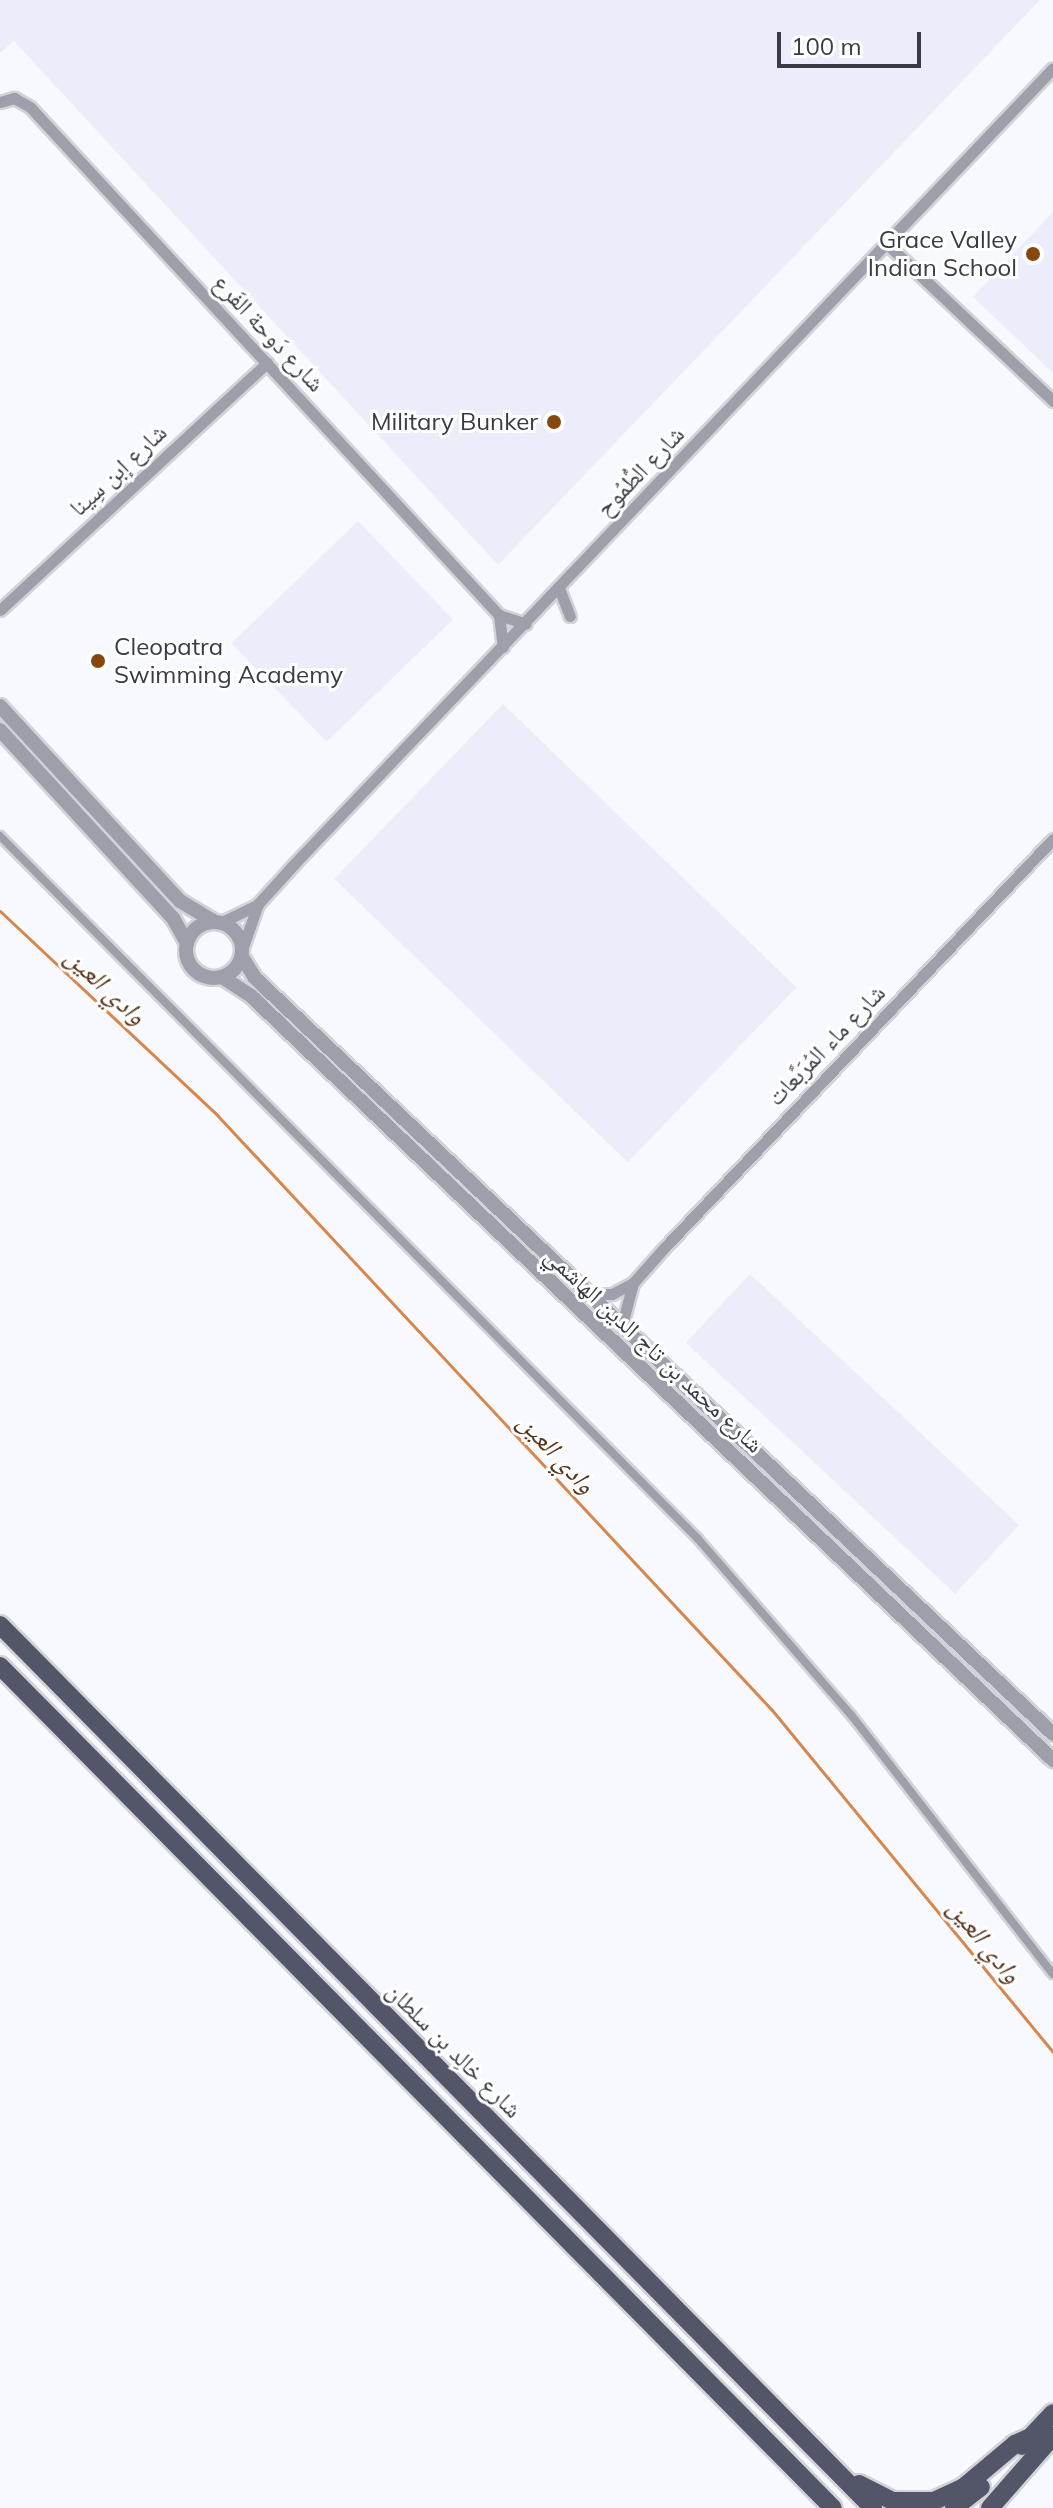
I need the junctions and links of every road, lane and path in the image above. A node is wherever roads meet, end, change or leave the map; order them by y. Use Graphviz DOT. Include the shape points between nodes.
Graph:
graph roads {
  1 [pos="1053,68"];
  2 [pos="0,102"];
  3 [pos="886,243"];
  4 [pos="267,363"];
  5 [pos="1053,401"];
  6 [pos="559,588"];
  7 [pos="0,610"];
  8 [pos="499,615"];
  9 [pos="570,616"];
  10 [pos="526,624"];
  11 [pos="503,647"];
  12 [pos="0,706"];
  13 [pos="0,730"];
  14 [pos="0,836"];
  15 [pos="1053,839"];
  16 [pos="258,904"];
  17 [pos="218,922"];
  18 [pos="187,943"];
  19 [pos="242,952"];
  20 [pos="222,977"];
  21 [pos="633,1283"];
  22 [pos="588,1294"];
  23 [pos="622,1325"];
  24 [pos="0,1625"];
  25 [pos="0,1642"];
  26 [pos="0,1666"];
  27 [pos="99,1726"];
  28 [pos="1053,1734"];
  29 [pos="1053,1760"];
  30 [pos="1053,1974"];
  31 [pos="1053,2413"];
  32 [pos="787,2424"];
  33 [pos="751,2428"];
  34 [pos="1042,2440"];
  35 [pos="825,2508"];
  36 [pos="833,2508"];
  37 [pos="873,2508"];
  38 [pos="954,2508"];
  39 [pos="990,2508"];
  40 [pos="1005,2508"];
  1 -- 3 [label="street, شارع الطُّمُوح"];
  2 -- 4 [label="street, شارع دَوحة الفَرع" via="14,98 30,107"];
  3 -- 5 [label="street"];
  3 -- 6 [label="street, شارع الطُّمُوح"];
  4 -- 7 [label="street, شارع إبن سِينا"];
  4 -- 8 [label="street, شارع دَوحة الفَرع"];
  6 -- 9 [label="street"];
  6 -- 10 [label="street, شارع الطُّمُوح"];
  8 -- 10 [label="street, شارع دَوحة الفَرع"];
  8 -- 11 [label="street"];
  10 -- 11 [label="street, شارع الطُّمُوح"];
  11 -- 16 [label="street, شارع الطُّمُوح"];
  12 -- 17 [label="street" via="180,901"];
  13 -- 18 [label="street" via="173,918"];
  14 -- 30 [label="street" via="698,1539 852,1716"];
  15 -- 21 [label="street, شارع ماء المُرَبَّعات"];
  16 -- 17 [label="street, شارع الطُّمُوح"];
  16 -- 19 [label="street, شارع الطُّمُوح"];
  17 -- 18 [label="street" via="199,925"];
  17 -- 19 [label="street" via="236,931"];
  18 -- 20 [label="street" via="192,968 209,978"];
  19 -- 20 [label="street"];
  19 -- 22 [label="street, شارع محمد بن تاج الدين الهاشمي" via="255,978"];
  20 -- 29 [label="street, شارع محمد بن تاج الدين الهاشمي" via="251,996"];
  21 -- 22 [label="street" via="612,1294"];
  21 -- 23 [label="street, شارع ماء المُرَبَّعات"];
  22 -- 23 [label="street, شارع محمد بن تاج الدين الهاشمي"];
  23 -- 28 [label="street, شارع محمد بن تاج الدين الهاشمي"];
  24 -- 27 [label="main road, شارع خالِد بن سلطان"];
  25 -- 27 [label="main road" via="65,1706"];
  26 -- 33 [label="main road"];
  27 -- 32 [label="main road, شارع خالِد بن سلطان"];
  31 -- 34 [label="main road"];
  32 -- 34 [label="main road" via="803,2430 866,2490 906,2503 948,2496"];
  32 -- 37 [label="main road, شارع خالِد بن سلطان"];
  33 -- 35 [label="main road"];
  33 -- 36 [label="main road"];
  34 -- 38 [label="main road"];
  34 -- 39 [label="main road"];
  34 -- 40 [label="main road" via="1035,2467"];
}
